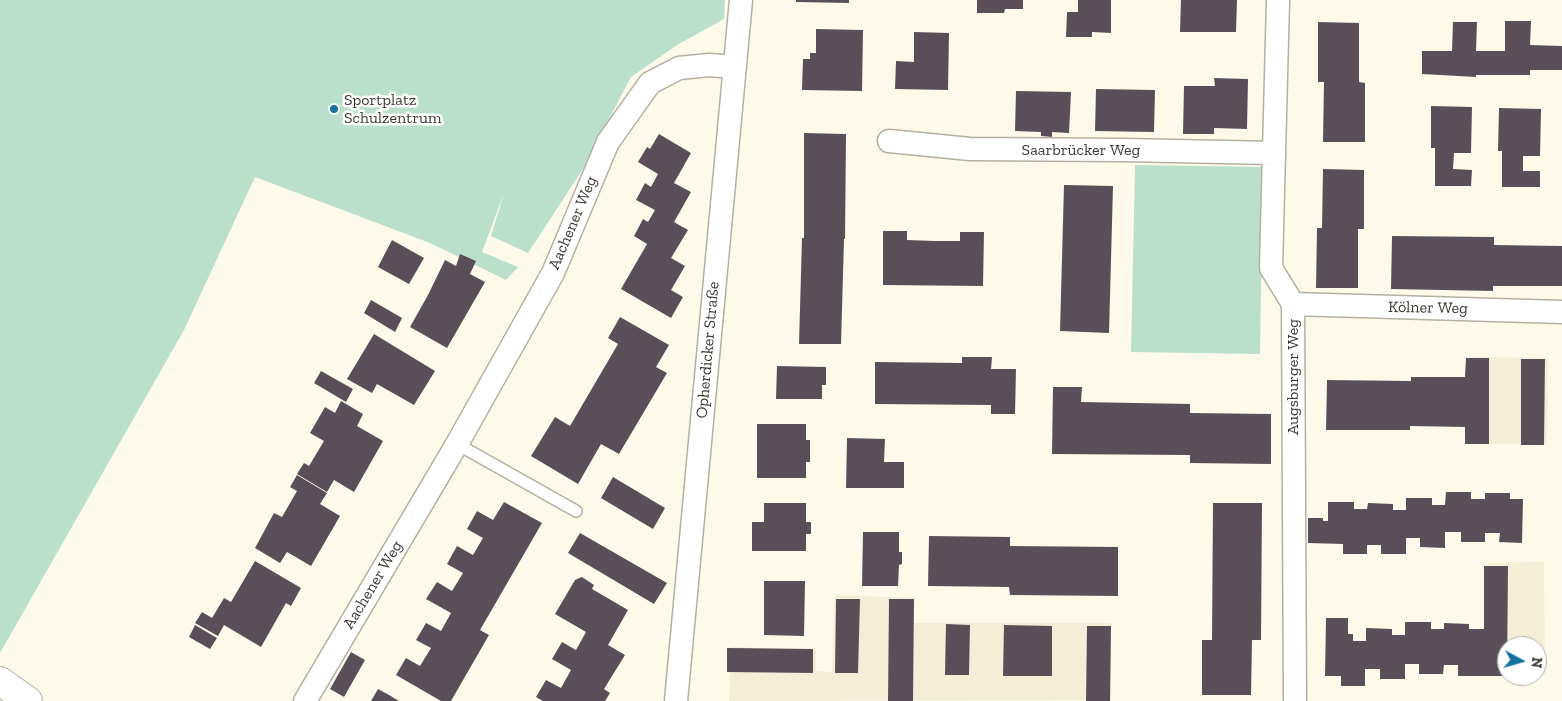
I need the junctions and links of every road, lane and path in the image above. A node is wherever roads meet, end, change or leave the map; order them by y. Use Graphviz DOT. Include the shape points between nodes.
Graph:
graph roads {
  1 [pos="741,0"];
  2 [pos="1278,0"];
  3 [pos="735,67"];
  4 [pos="889,141"];
  5 [pos="1274,154"];
  6 [pos="1293,304"];
  7 [pos="1562,312"];
  8 [pos="457,444"];
  9 [pos="576,511"];
  10 [pos="0,681"];
  11 [pos="28,701"];
  12 [pos="305,701"];
  13 [pos="676,701"];
  14 [pos="1295,701"];
  1 -- 3 [label="street, Opherdicker Straße"];
  2 -- 5 [label="street, Augsburger Weg"];
  3 -- 8 [label="street, Aachener Weg" via="679,68 650,83 608,142 553,273"];
  3 -- 13 [label="street, Opherdicker Straße"];
  4 -- 5 [label="street, Saarbrücker Weg" via="970,149"];
  5 -- 6 [label="street, Augsburger Weg" via="1271,268"];
  6 -- 7 [label="street, Kölner Weg"];
  6 -- 14 [label="street, Augsburger Weg"];
  8 -- 9 [label="lane"];
  8 -- 12 [label="street, Aachener Weg"];
  10 -- 11 [label="street"];
}
